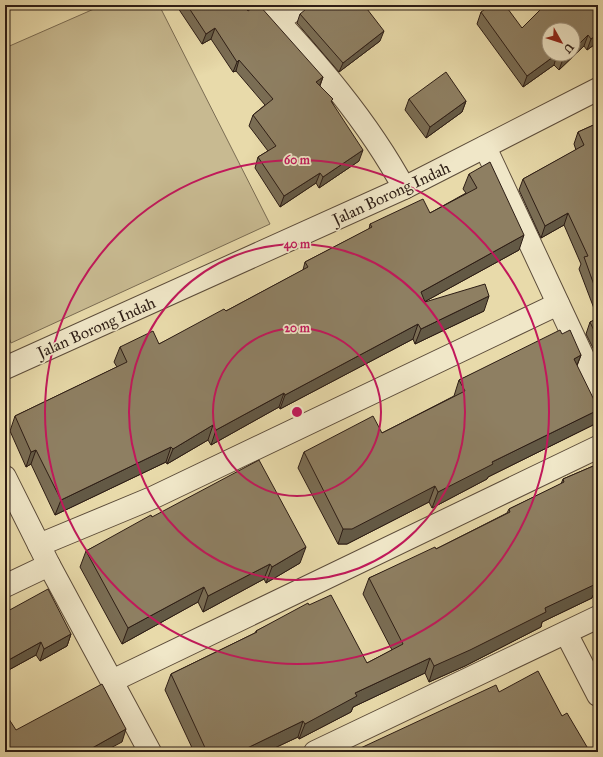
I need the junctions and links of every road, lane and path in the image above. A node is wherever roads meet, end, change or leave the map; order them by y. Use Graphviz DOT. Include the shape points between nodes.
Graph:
graph roads {
  1 [pos="263,5"];
  2 [pos="301,5"];
  3 [pos="278,21"];
  4 [pos="598,89"];
  5 [pos="485,147"];
  6 [pos="404,188"];
  7 [pos="558,304"];
  8 [pos="5,368"];
  9 [pos="598,390"];
  10 [pos="598,447"];
  11 [pos="5,477"];
  12 [pos="39,545"];
  13 [pos="49,565"];
  14 [pos="5,586"];
  15 [pos="598,617"];
  16 [pos="566,633"];
  17 [pos="112,681"];
  18 [pos="598,695"];
  19 [pos="143,750"];
  20 [pos="315,752"];
  1 -- 3 [label="street"];
  2 -- 3 [label="street"];
  3 -- 6 [label="street" via="384,152"];
  4 -- 5 [label="street, Jalan Borong Indah"];
  5 -- 6 [label="street, Jalan Borong Indah"];
  5 -- 7 [label="street"];
  6 -- 8 [label="street, Jalan Borong Indah"];
  7 -- 9 [label="street"];
  7 -- 12 [label="street" via="152,498"];
  10 -- 17 [label="street"];
  11 -- 12 [label="street"];
  12 -- 13 [label="street"];
  13 -- 14 [label="street"];
  13 -- 17 [label="street"];
  15 -- 16 [label="street"];
  16 -- 18 [label="street"];
  16 -- 20 [label="street"];
  17 -- 19 [label="street"];
}
